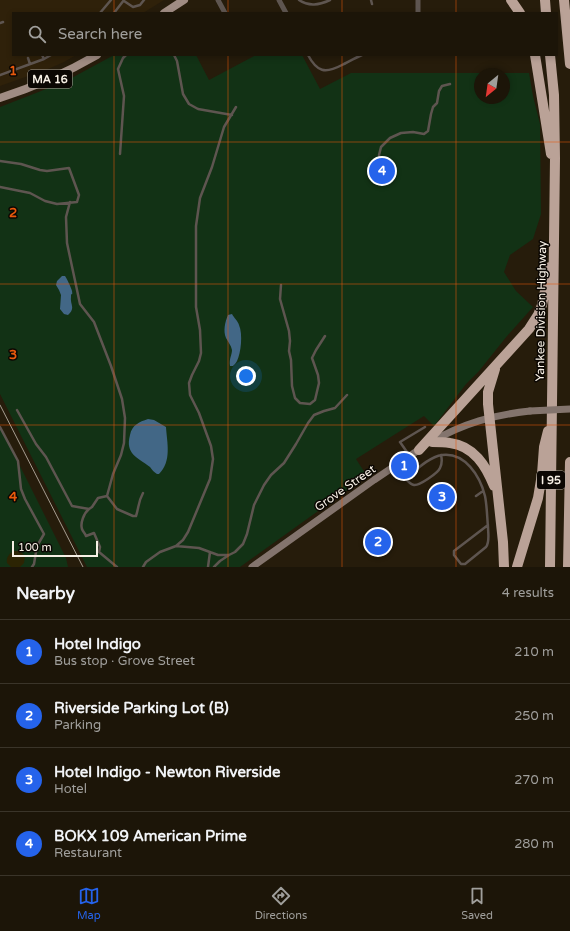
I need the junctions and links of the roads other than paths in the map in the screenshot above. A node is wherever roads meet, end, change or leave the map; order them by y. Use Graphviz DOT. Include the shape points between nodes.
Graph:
graph roads {
  1 [pos="111,0"];
  2 [pos="124,0"];
  3 [pos="144,0"];
  4 [pos="184,0"];
  5 [pos="218,0"];
  6 [pos="279,0"];
  7 [pos="299,0"];
  8 [pos="330,0"];
  9 [pos="371,0"];
  10 [pos="418,0"];
  11 [pos="510,0"];
  12 [pos="545,0"];
  13 [pos="564,0"];
  14 [pos="568,0"];
  15 [pos="372,4"];
  16 [pos="570,7"];
  17 [pos="101,12"];
  18 [pos="115,12"];
  19 [pos="166,12"];
  20 [pos="224,12"];
  21 [pos="285,12"];
  22 [pos="418,12"];
  23 [pos="519,12"];
  24 [pos="546,12"];
  25 [pos="42,56"];
  26 [pos="49,56"];
  27 [pos="95,56"];
  28 [pos="125,56"];
  29 [pos="174,56"];
  30 [pos="309,56"];
  31 [pos="360,56"];
  32 [pos="535,56"];
  33 [pos="550,56"];
  34 [pos="28,58"];
  35 [pos="44,59"];
  36 [pos="30,64"];
  37 [pos="570,64"];
  38 [pos="0,75"];
  39 [pos="450,84"];
  40 [pos="0,98"];
  41 [pos="236,108"];
  42 [pos="232,115"];
  43 [pos="120,154"];
  44 [pos="0,161"];
  45 [pos="390,168"];
  46 [pos="555,179"];
  47 [pos="0,187"];
  48 [pos="70,202"];
  49 [pos="554,250"];
  50 [pos="281,285"];
  51 [pos="325,336"];
  52 [pos="496,366"];
  53 [pos="347,395"];
  54 [pos="570,409"];
  55 [pos="17,410"];
  56 [pos="552,417"];
  57 [pos="489,418"];
  58 [pos="0,427"];
  59 [pos="425,427"];
  60 [pos="432,442"];
  61 [pos="419,450"];
  62 [pos="441,455"];
  63 [pos="409,456"];
  64 [pos="570,462"];
  65 [pos="396,465"];
  66 [pos="406,478"];
  67 [pos="483,491"];
  68 [pos="143,493"];
  69 [pos="107,496"];
  70 [pos="476,496"];
  71 [pos="498,498"];
  72 [pos="89,509"];
  73 [pos="488,525"];
  74 [pos="503,542"];
  75 [pos="176,546"];
  76 [pos="210,552"];
  77 [pos="229,555"];
  78 [pos="32,567"];
  79 [pos="117,567"];
  80 [pos="143,567"];
  81 [pos="208,567"];
  82 [pos="214,567"];
  83 [pos="252,567"];
  84 [pos="498,567"];
  85 [pos="504,567"];
  86 [pos="517,567"];
  87 [pos="550,567"];
  88 [pos="568,567"];
  1 -- 17 [label="lane"];
  2 -- 3 [label="lane" via="133,7 140,5"];
  2 -- 18 [label="lane"];
  4 -- 19 [label="main road"];
  5 -- 20 [label="street"];
  6 -- 21 [label="street"];
  7 -- 8 [label="lane" via="311,5"];
  9 -- 15 [label="lane"];
  10 -- 22 [label="street"];
  11 -- 23 [label="highway"];
  12 -- 24 [label="highway"];
  13 -- 37 [label="highway"];
  14 -- 16 [label="highway"];
  25 -- 35 [label="lane"];
  26 -- 35 [label="lane"];
  27 -- 40 [label="main road, MA 16" via="47,80"];
  28 -- 43 [label="lane" via="118,69 124,96"];
  29 -- 42 [label="lane" via="183,94 189,104 198,109"];
  30 -- 31 [label="lane" via="315,66 326,71"];
  32 -- 46 [label="highway"];
  33 -- 46 [label="highway, Yankee Division Highway / I 95" via="555,116"];
  34 -- 36 [label="lane"];
  35 -- 36 [label="lane"];
  36 -- 38 [label="lane"];
  39 -- 45 [label="lane" via="442,86 439,91 428,130 424,134 401,134 390,138 381,147 380,159"];
  41 -- 42 [label="lane"];
  42 -- 75 [label="lane" via="224,127 200,198 196,226 196,307 201,353 189,383 190,394 211,446 213,459 210,479 188,532"];
  44 -- 48 [label="lane" via="48,171 69,168 79,195 76,202"];
  46 -- 49 [label="highway, Yankee Division Highway / I 95"];
  47 -- 48 [label="lane" via="30,193 57,204"];
  48 -- 69 [label="lane" via="66,217 67,243 80,304 94,322 100,337 122,399 125,418 124,443"];
  49 -- 52 [label="highway" via="540,312 529,329"];
  49 -- 56 [label="highway, Yankee Division Highway / I 95"];
  50 -- 51 [label="lane" via="280,299 289,331 292,386 295,398 300,403 310,404 315,400 319,383 312,358"];
  52 -- 57 [label="highway" via="488,392"];
  52 -- 61 [label="highway"];
  53 -- 77 [label="lane" via="335,408 314,415 308,423 284,463 264,485 254,505 243,544"];
  54 -- 57 [label="main road, Grove Street, bridge" via="510,413"];
  55 -- 72 [label="lane" via="72,506"];
  56 -- 86 [label="highway" via="544,447 538,498"];
  56 -- 87 [label="highway, Yankee Division Highway / I 95"];
  57 -- 60 [label="main road, Grove Street" via="459,428"];
  57 -- 71 [label="highway"];
  58 -- 78 [label="lane" via="18,461 21,489 25,499 44,534 37,546"];
  59 -- 63 [label="lane" via="400,442"];
  60 -- 61 [label="main road, Grove Street"];
  60 -- 71 [label="highway" via="457,444 474,453 488,472"];
  61 -- 63 [label="main road, Grove Street"];
  62 -- 66 [label="lane"];
  62 -- 66 [label="lane" via="439,470 418,485 413,485"];
  62 -- 67 [label="lane" via="455,456 466,462"];
  63 -- 65 [label="main road, Grove Street"];
  64 -- 88 [label="highway, I 95"];
  65 -- 66 [label="lane"];
  65 -- 83 [label="main road, Grove Street"];
  67 -- 70 [label="lane"];
  67 -- 73 [label="lane"];
  68 -- 69 [label="lane" via="139,499 136,516 117,508"];
  69 -- 72 [label="lane" via="98,498"];
  71 -- 74 [label="highway"];
  72 -- 79 [label="lane" via="82,522 82,529 86,536 94,533 100,547 99,552"];
  73 -- 73 [label="lane" via="454,551 461,564 465,564 488,546"];
  74 -- 84 [label="highway"];
  74 -- 85 [label="highway"];
  75 -- 76 [label="lane" via="199,548"];
  75 -- 80 [label="lane" via="160,552"];
  76 -- 77 [label="lane"];
  76 -- 81 [label="lane"];
  77 -- 82 [label="lane"];
}
